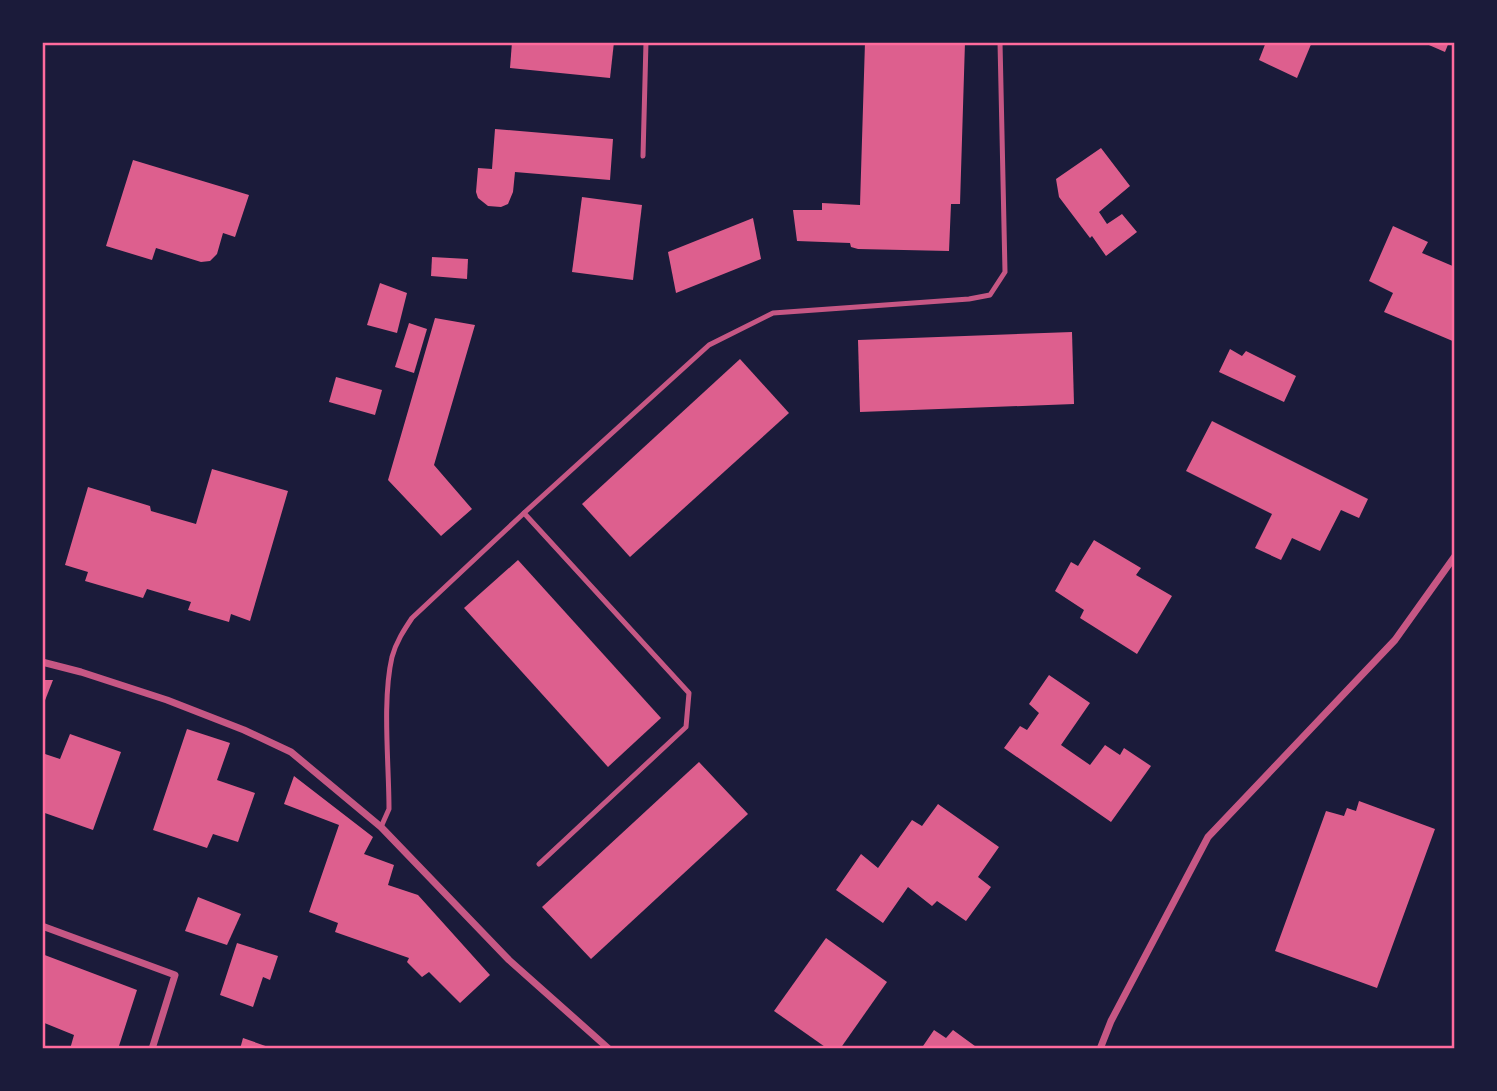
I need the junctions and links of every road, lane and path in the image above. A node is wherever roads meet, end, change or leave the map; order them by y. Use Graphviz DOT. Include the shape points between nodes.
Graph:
graph roads {
  1 [pos="646,42"];
  2 [pos="1000,42"];
  3 [pos="643,156"];
  4 [pos="524,513"];
  5 [pos="1455,556"];
  6 [pos="42,662"];
  7 [pos="381,827"];
  8 [pos="539,864"];
  9 [pos="42,926"];
  10 [pos="152,1049"];
  11 [pos="609,1049"];
  12 [pos="1100,1049"];
  1 -- 3 [label="lane"];
  2 -- 4 [label="lane" via="1005,272 990,295 773,313 709,345"];
  4 -- 7 [label="lane" via="412,618 399,637 388,684 389,809"];
  4 -- 8 [label="lane" via="689,693 686,727"];
  5 -- 12 [label="street" via="1395,640 1208,837"];
  6 -- 7 [label="street" via="167,699 291,752"];
  7 -- 11 [label="street" via="509,960"];
  9 -- 10 [label="street" via="175,975"];
}
